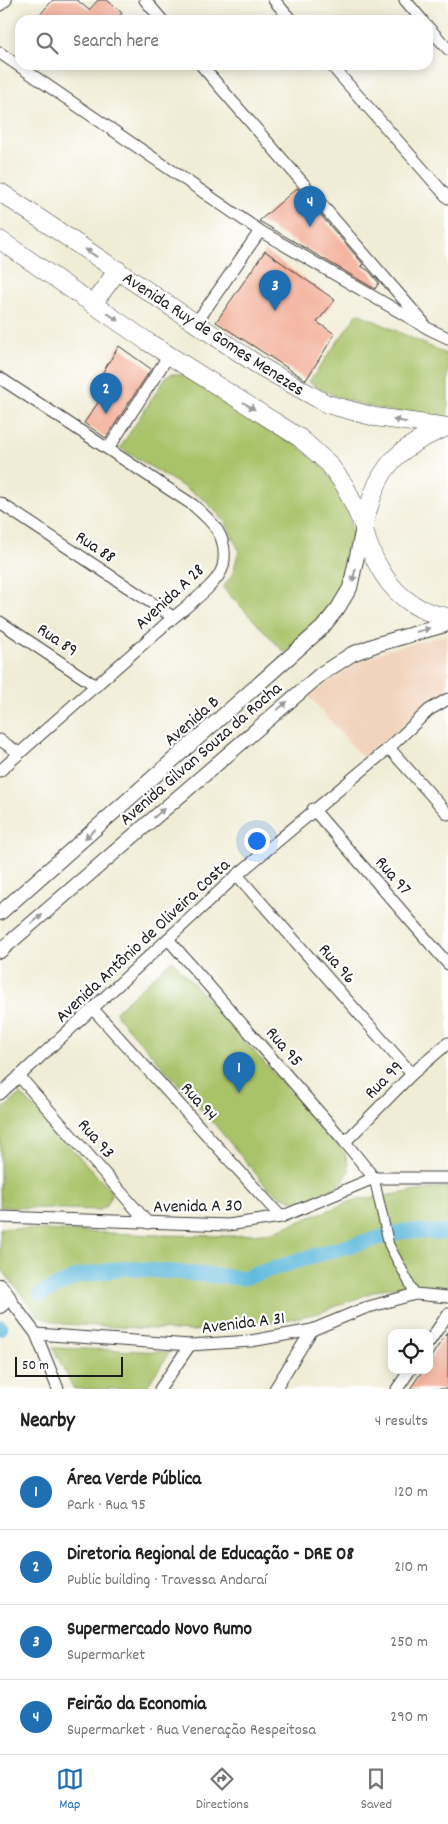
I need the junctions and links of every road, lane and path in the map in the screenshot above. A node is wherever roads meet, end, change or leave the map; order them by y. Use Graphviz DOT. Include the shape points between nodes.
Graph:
graph roads {
  1 [pos="6,0"];
  2 [pos="144,0"];
  3 [pos="274,0"];
  4 [pos="405,0"];
  5 [pos="0,5"];
  6 [pos="158,15"];
  7 [pos="287,15"];
  8 [pos="418,15"];
  9 [pos="433,32"];
  10 [pos="448,49"];
  11 [pos="0,53"];
  12 [pos="15,63"];
  13 [pos="25,70"];
  14 [pos="205,70"];
  15 [pos="335,70"];
  16 [pos="0,192"];
  17 [pos="448,198"];
  18 [pos="260,231"];
  19 [pos="0,240"];
  20 [pos="118,270"];
  21 [pos="94,304"];
  22 [pos="196,323"];
  23 [pos="429,329"];
  24 [pos="448,338"];
  25 [pos="169,355"];
  26 [pos="0,378"];
  27 [pos="448,427"];
  28 [pos="108,449"];
  29 [pos="0,503"];
  30 [pos="364,527"];
  31 [pos="173,617"];
  32 [pos="448,617"];
  33 [pos="0,622"];
  34 [pos="448,624"];
  35 [pos="96,686"];
  36 [pos="448,700"];
  37 [pos="0,740"];
  38 [pos="389,748"];
  39 [pos="19,753"];
  40 [pos="0,771"];
  41 [pos="313,809"];
  42 [pos="448,814"];
  43 [pos="237,875"];
  44 [pos="0,913"];
  45 [pos="168,939"];
  46 [pos="0,951"];
  47 [pos="448,964"];
  48 [pos="93,1009"];
  49 [pos="448,1043"];
  50 [pos="412,1074"];
  51 [pos="19,1076"];
  52 [pos="0,1094"];
  53 [pos="345,1142"];
  54 [pos="374,1178"];
  55 [pos="448,1178"];
  56 [pos="0,1217"];
  57 [pos="281,1217"];
  58 [pos="148,1223"];
  59 [pos="0,1286"];
  60 [pos="414,1294"];
  61 [pos="448,1297"];
  62 [pos="5,1302"];
  63 [pos="448,1314"];
  64 [pos="312,1330"];
  65 [pos="36,1334"];
  66 [pos="433,1336"];
  67 [pos="190,1345"];
  68 [pos="407,1374"];
  69 [pos="58,1389"];
  70 [pos="160,1389"];
  71 [pos="275,1389"];
  72 [pos="397,1389"];
  1 -- 5 [label="street"];
  2 -- 6 [label="street"];
  3 -- 7 [label="street"];
  4 -- 8 [label="street"];
  9 -- 10 [label="street"];
  11 -- 12 [label="street"];
  13 -- 18 [label="street"];
  14 -- 23 [label="street"];
  15 -- 17 [label="street"];
  20 -- 16 [label="main road, Avenida Ruy de Gomes Menezes, one-way"];
  18 -- 22 [label="street"];
  18 -- 23 [label="street"];
  19 -- 21 [label="main road"];
  20 -- 21 [label="main road"];
  20 -- 22 [label="main road, Avenida Ruy de Gomes Menezes"];
  21 -- 25 [label="main road, one-way"];
  27 -- 22 [label="main road, Avenida Ruy de Gomes Menezes, one-way" via="375,417 327,404 266,370"];
  23 -- 24 [label="street"];
  25 -- 28 [label="street"];
  25 -- 30 [label="main road, one-way" via="300,438 329,464 345,486"];
  26 -- 28 [label="street, Avenida A 28"];
  27 -- 30 [label="main road" via="423,437 394,458 376,485"];
  28 -- 31 [label="street, Avenida A 28" via="193,505 218,529 224,556 220,572 208,588"];
  29 -- 31 [label="street, Rua 88"];
  30 -- 32 [label="main road" via="376,563 390,586 410,604 434,615"];
  30 -- 44 [label="street, Avenida B, one-way" via="350,588 322,628"];
  31 -- 35 [label="street, Avenida A 28"];
  33 -- 35 [label="street, Rua 89"];
  46 -- 34 [label="street, Avenida Gilvan Souza da Rocha, one-way" via="321,674 352,654"];
  35 -- 39 [label="street, Avenida A 28"];
  36 -- 38 [label="street, Avenida Antônio de Oliveira Costa" via="429,710"];
  37 -- 39 [label="street"];
  38 -- 41 [label="street, Avenida Antônio de Oliveira Costa"];
  38 -- 42 [label="street"];
  39 -- 40 [label="street, Avenida A 28"];
  41 -- 43 [label="street, Avenida Antônio de Oliveira Costa"];
  41 -- 47 [label="street, Rua 97"];
  43 -- 45 [label="street, Avenida Antônio de Oliveira Costa"];
  43 -- 50 [label="street, Rua 96"];
  45 -- 48 [label="street, Avenida Antônio de Oliveira Costa"];
  45 -- 53 [label="street, Rua 95"];
  48 -- 51 [label="street, Avenida Antônio de Oliveira Costa"];
  48 -- 57 [label="street, Rua 94"];
  49 -- 50 [label="street, Rua 99"];
  50 -- 53 [label="street, Rua 99"];
  51 -- 52 [label="street, Avenida Antônio de Oliveira Costa"];
  51 -- 58 [label="street, Rua 93"];
  53 -- 54 [label="street, Rua 95"];
  54 -- 55 [label="street, Avenida A 30"];
  54 -- 57 [label="street, Avenida A 30"];
  54 -- 60 [label="street" via="389,1245"];
  56 -- 58 [label="street, Avenida A 30"];
  57 -- 58 [label="street, Avenida A 30" via="228,1225"];
  59 -- 62 [label="street"];
  60 -- 61 [label="street, Avenida A 31"];
  60 -- 64 [label="street, Avenida A 31" via="365,1308"];
  62 -- 65 [label="street"];
  63 -- 66 [label="street"];
  64 -- 67 [label="street, Avenida A 31" via="251,1341"];
  64 -- 71 [label="street"];
  65 -- 67 [label="street, Avenida A 31"];
  65 -- 69 [label="street"];
  67 -- 70 [label="street"];
  68 -- 72 [label="street"];
}
